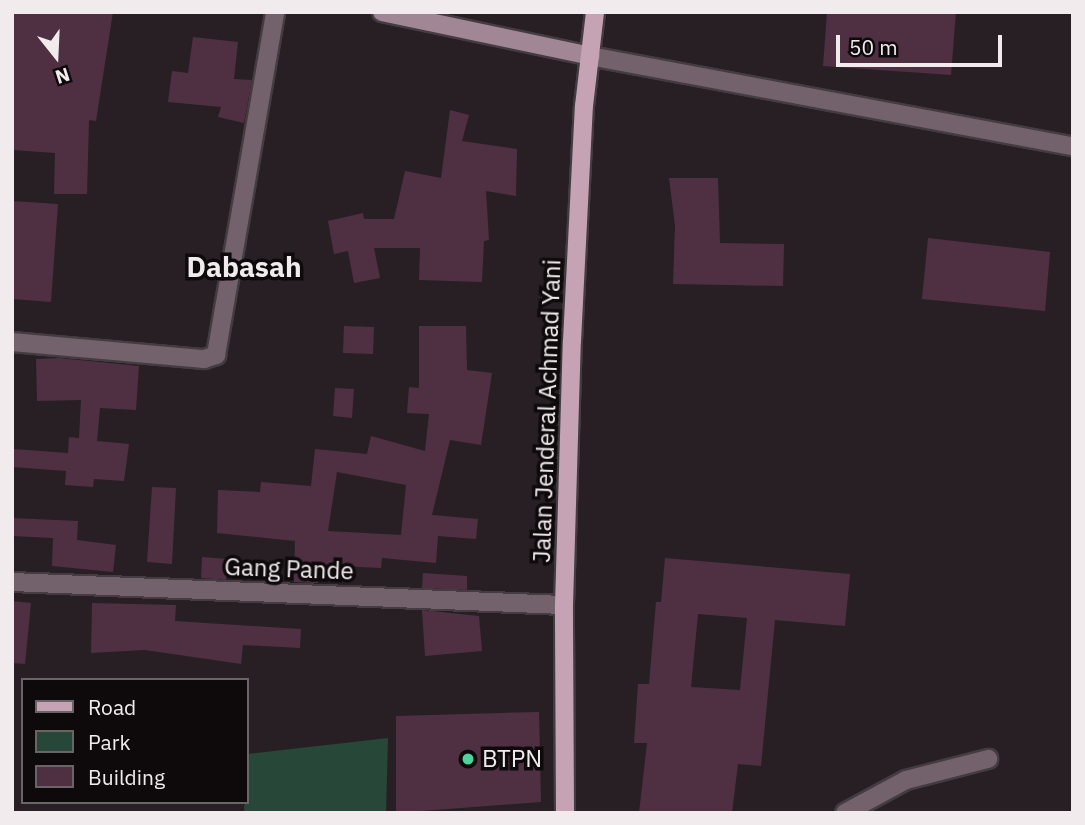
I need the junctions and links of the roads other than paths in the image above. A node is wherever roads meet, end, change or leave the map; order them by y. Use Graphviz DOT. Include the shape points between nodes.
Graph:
graph roads {
  1 [pos="275,12"];
  2 [pos="382,12"];
  3 [pos="595,12"];
  4 [pos="442,19"];
  5 [pos="590,56"];
  6 [pos="1073,146"];
  7 [pos="12,342"];
  8 [pos="12,582"];
  9 [pos="564,606"];
  10 [pos="988,759"];
  11 [pos="565,813"];
  12 [pos="845,813"];
  1 -- 7 [label="street" via="216,355 204,359"];
  2 -- 4 [label="main road"];
  3 -- 5 [label="main road, Jalan Jenderal Achmad Yani"];
  4 -- 5 [label="main road"];
  5 -- 6 [label="street"];
  5 -- 9 [label="main road, Jalan Jenderal Achmad Yani" via="572,341"];
  8 -- 9 [label="street, Gang Pande"];
  9 -- 11 [label="main road, Jalan Jenderal Achmad Yani"];
  10 -- 12 [label="street" via="906,780"];
}
